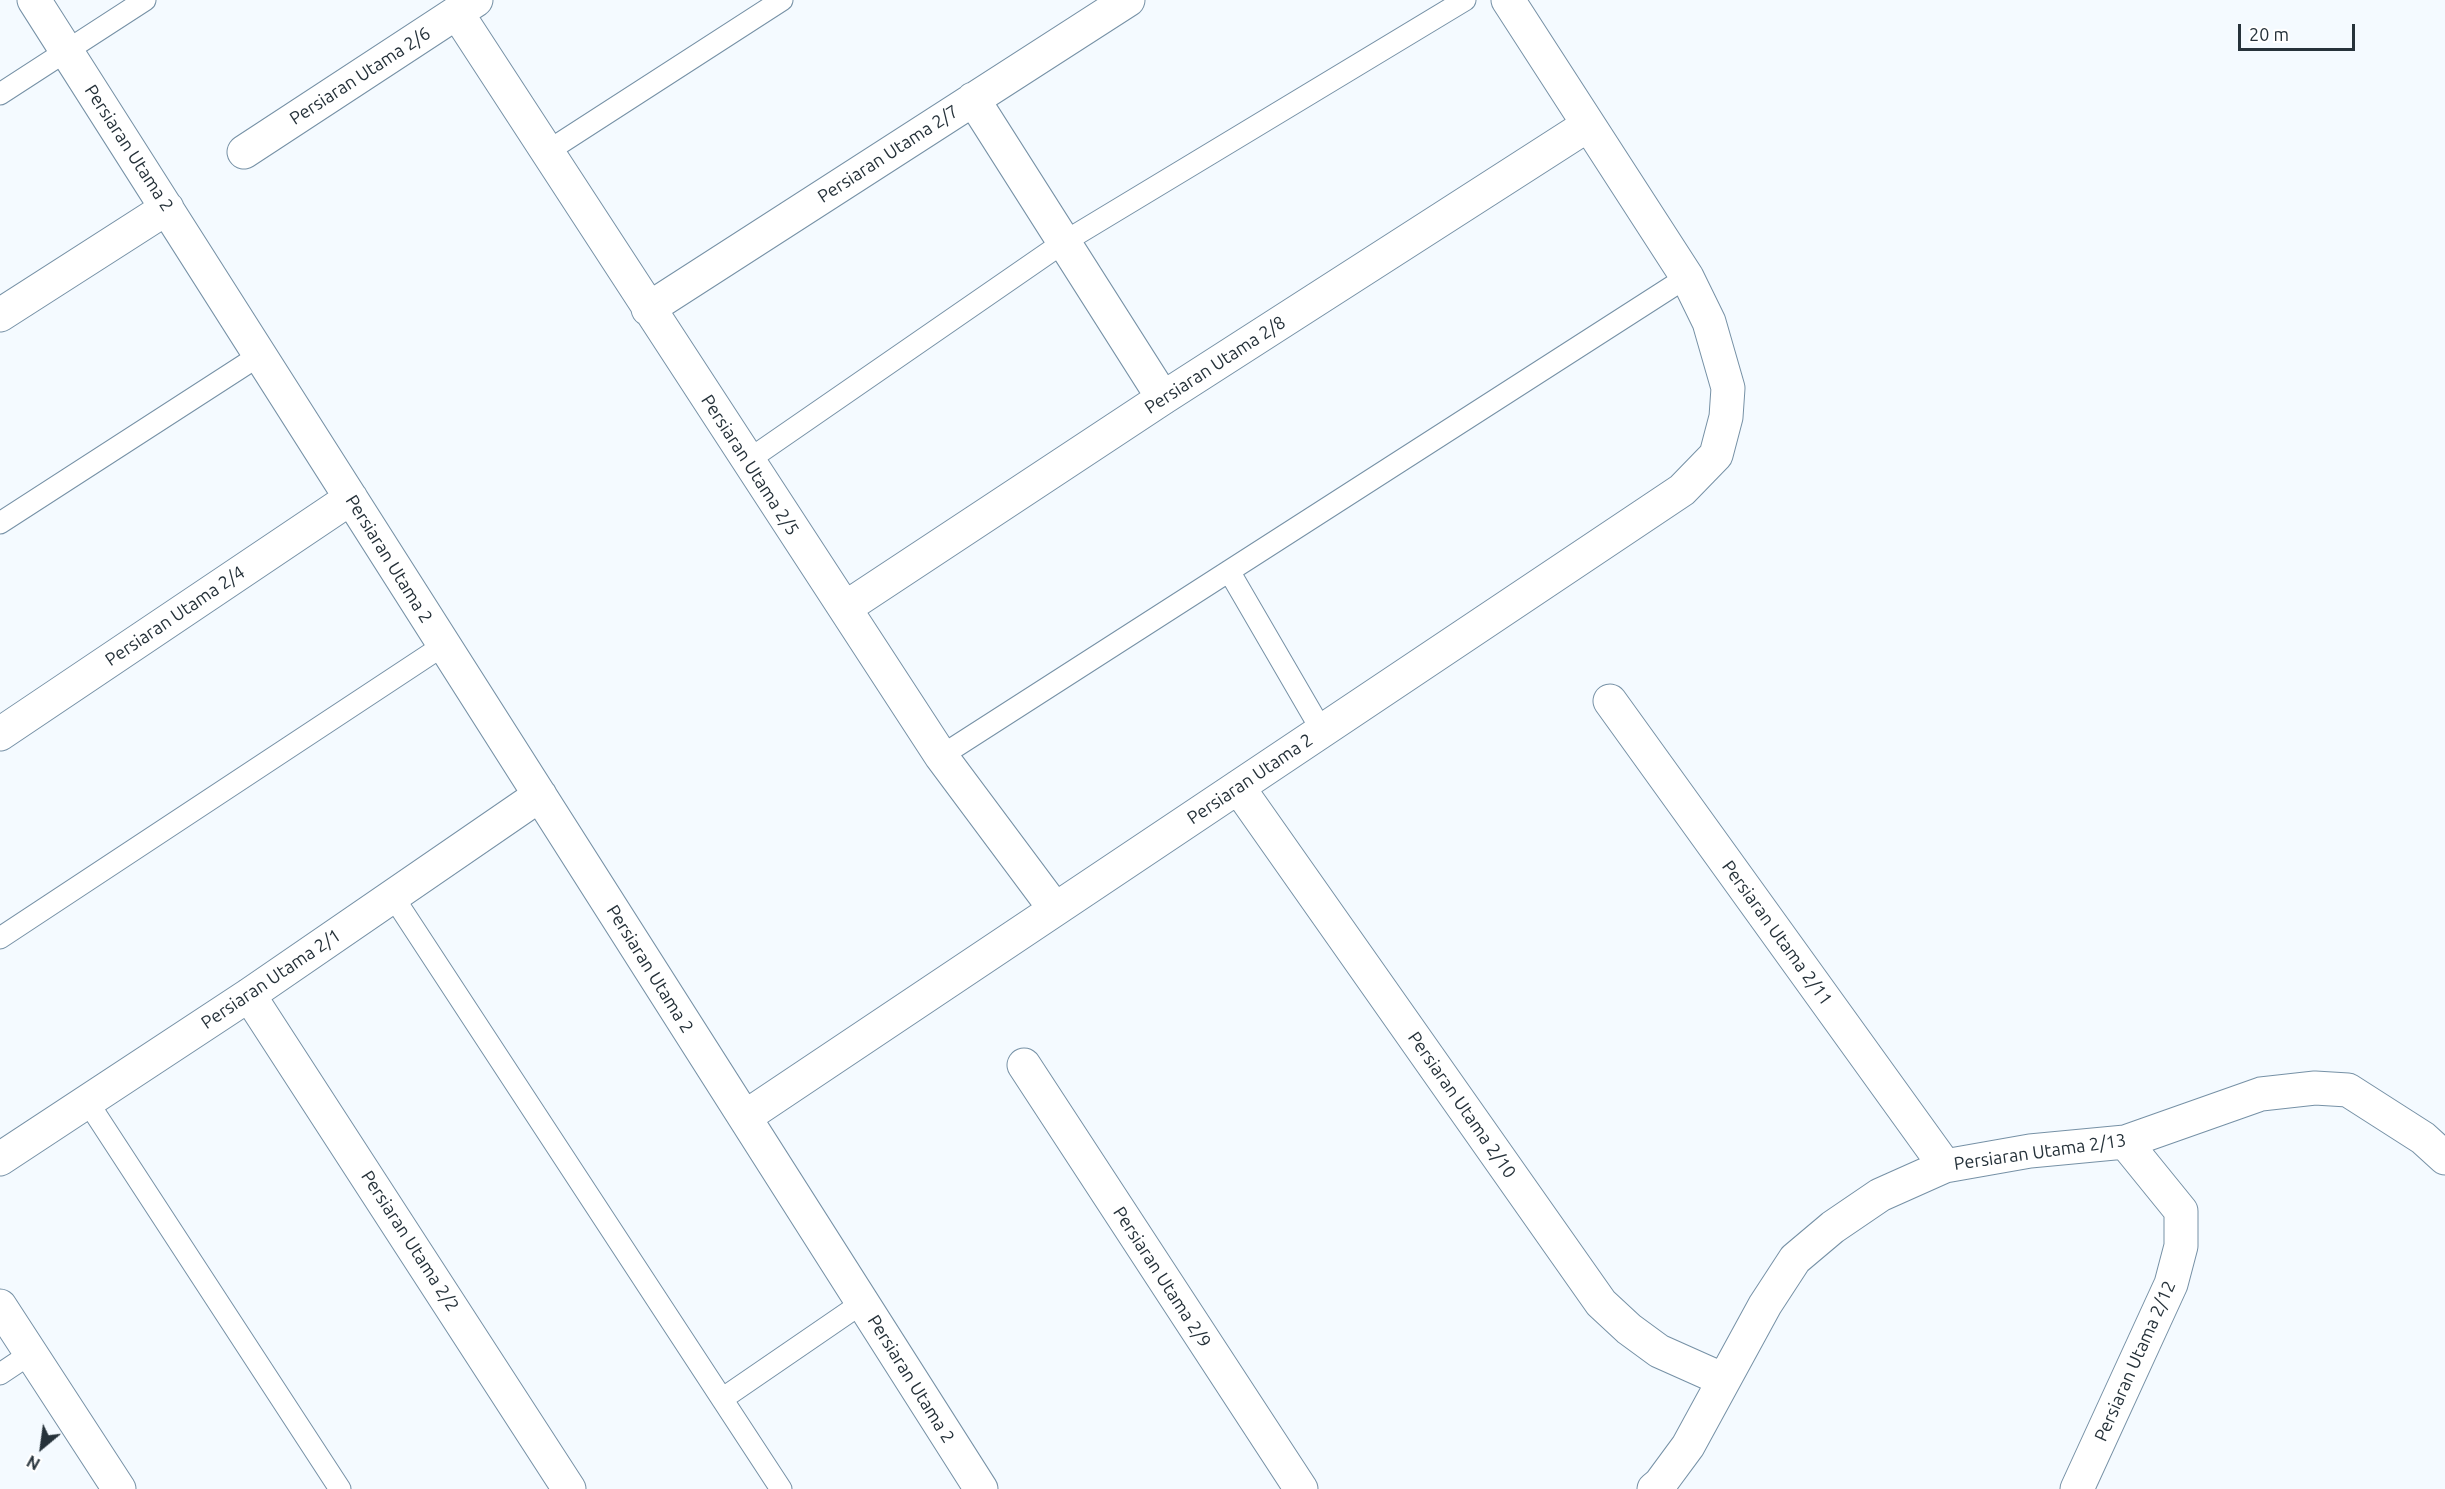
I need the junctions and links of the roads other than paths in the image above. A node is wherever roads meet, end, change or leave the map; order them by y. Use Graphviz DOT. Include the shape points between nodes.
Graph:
graph roads {
  1 [pos="34,0"];
  2 [pos="145,0"];
  3 [pos="782,0"];
  4 [pos="1128,0"];
  5 [pos="1465,0"];
  6 [pos="1508,0"];
  7 [pos="466,6"];
  8 [pos="66,51"];
  9 [pos="0,94"];
  10 [pos="973,99"];
  11 [pos="1588,125"];
  12 [pos="244,152"];
  13 [pos="545,153"];
  14 [pos="167,208"];
  15 [pos="1064,242"];
  16 [pos="1687,277"];
  17 [pos="648,309"];
  18 [pos="0,315"];
  19 [pos="260,355"];
  20 [pos="1163,398"];
  21 [pos="747,461"];
  22 [pos="351,498"];
  23 [pos="0,523"];
  24 [pos="1228,571"];
  25 [pos="845,608"];
  26 [pos="444,645"];
  27 [pos="1610,701"];
  28 [pos="1322,730"];
  29 [pos="0,734"];
  30 [pos="941,756"];
  31 [pos="1238,787"];
  32 [pos="540,795"];
  33 [pos="392,895"];
  34 [pos="1055,909"];
  35 [pos="0,938"];
  36 [pos="249,995"];
  37 [pos="1024,1065"];
  38 [pos="87,1101"];
  39 [pos="745,1117"];
  40 [pos="2125,1142"];
  41 [pos="2445,1158"];
  42 [pos="0,1159"];
  43 [pos="1944,1166"];
  44 [pos="862,1303"];
  45 [pos="0,1306"];
  46 [pos="30,1354"];
  47 [pos="0,1374"];
  48 [pos="1724,1380"];
  49 [pos="722,1399"];
  50 [pos="119,1489"];
  51 [pos="340,1489"];
  52 [pos="568,1489"];
  53 [pos="781,1489"];
  54 [pos="981,1489"];
  55 [pos="1301,1489"];
  56 [pos="1654,1489"];
  57 [pos="2077,1489"];
  1 -- 8 [label="street, Persiaran Utama 2"];
  2 -- 8 [label="lane"];
  3 -- 13 [label="lane"];
  4 -- 10 [label="street, Persiaran Utama 2/7"];
  5 -- 15 [label="lane"];
  6 -- 11 [label="street, Persiaran Utama 2"];
  7 -- 12 [label="street, Persiaran Utama 2/6"];
  7 -- 13 [label="street, Persiaran Utama 2/5"];
  8 -- 9 [label="lane"];
  8 -- 14 [label="street, Persiaran Utama 2"];
  10 -- 15 [label="street"];
  10 -- 17 [label="street, Persiaran Utama 2/7"];
  11 -- 16 [label="street, Persiaran Utama 2"];
  11 -- 20 [label="street, Persiaran Utama 2/8"];
  13 -- 17 [label="street, Persiaran Utama 2/5"];
  14 -- 18 [label="street"];
  14 -- 19 [label="street, Persiaran Utama 2"];
  15 -- 20 [label="street"];
  15 -- 21 [label="lane"];
  16 -- 24 [label="lane"];
  16 -- 28 [label="street, Persiaran Utama 2" via="1725,368 1726,417 1716,455 1682,490"];
  17 -- 21 [label="street, Persiaran Utama 2/5"];
  19 -- 22 [label="street, Persiaran Utama 2"];
  19 -- 23 [label="lane"];
  20 -- 25 [label="street, Persiaran Utama 2/8"];
  21 -- 25 [label="street, Persiaran Utama 2/5"];
  22 -- 26 [label="street, Persiaran Utama 2"];
  22 -- 29 [label="street, Persiaran Utama 2/4"];
  24 -- 28 [label="lane"];
  24 -- 30 [label="lane"];
  25 -- 30 [label="street, Persiaran Utama 2/5"];
  26 -- 32 [label="street, Persiaran Utama 2"];
  26 -- 35 [label="lane"];
  27 -- 43 [label="street, Persiaran Utama 2/11"];
  28 -- 31 [label="street, Persiaran Utama 2"];
  30 -- 34 [label="street, Persiaran Utama 2/5"];
  31 -- 34 [label="street, Persiaran Utama 2"];
  31 -- 48 [label="street, Persiaran Utama 2/10" via="1601,1303 1659,1351"];
  32 -- 33 [label="street, Persiaran Utama 2/1"];
  32 -- 39 [label="street, Persiaran Utama 2"];
  33 -- 36 [label="street, Persiaran Utama 2/1"];
  33 -- 49 [label="lane"];
  34 -- 39 [label="street, Persiaran Utama 2"];
  36 -- 38 [label="street, Persiaran Utama 2/1"];
  36 -- 52 [label="street, Persiaran Utama 2/2"];
  37 -- 55 [label="street, Persiaran Utama 2/9"];
  38 -- 42 [label="street, Persiaran Utama 2/1"];
  38 -- 51 [label="lane"];
  39 -- 44 [label="street, Persiaran Utama 2"];
  40 -- 41 [label="street, Persiaran Utama 2/13" via="2261,1094 2315,1088 2348,1090 2423,1138"];
  40 -- 43 [label="street, Persiaran Utama 2/13" via="2030,1151"];
  40 -- 57 [label="street, Persiaran Utama 2/12" via="2181,1211 2181,1245 2171,1284"];
  43 -- 48 [label="street, Persiaran Utama 2/13" via="1880,1195 1795,1259"];
  44 -- 49 [label="lane"];
  44 -- 54 [label="street, Persiaran Utama 2"];
  45 -- 46 [label="street"];
  46 -- 47 [label="lane"];
  46 -- 50 [label="street"];
  48 -- 56 [label="street, Persiaran Utama 2/13" via="1688,1446"];
  49 -- 53 [label="lane"];
}
